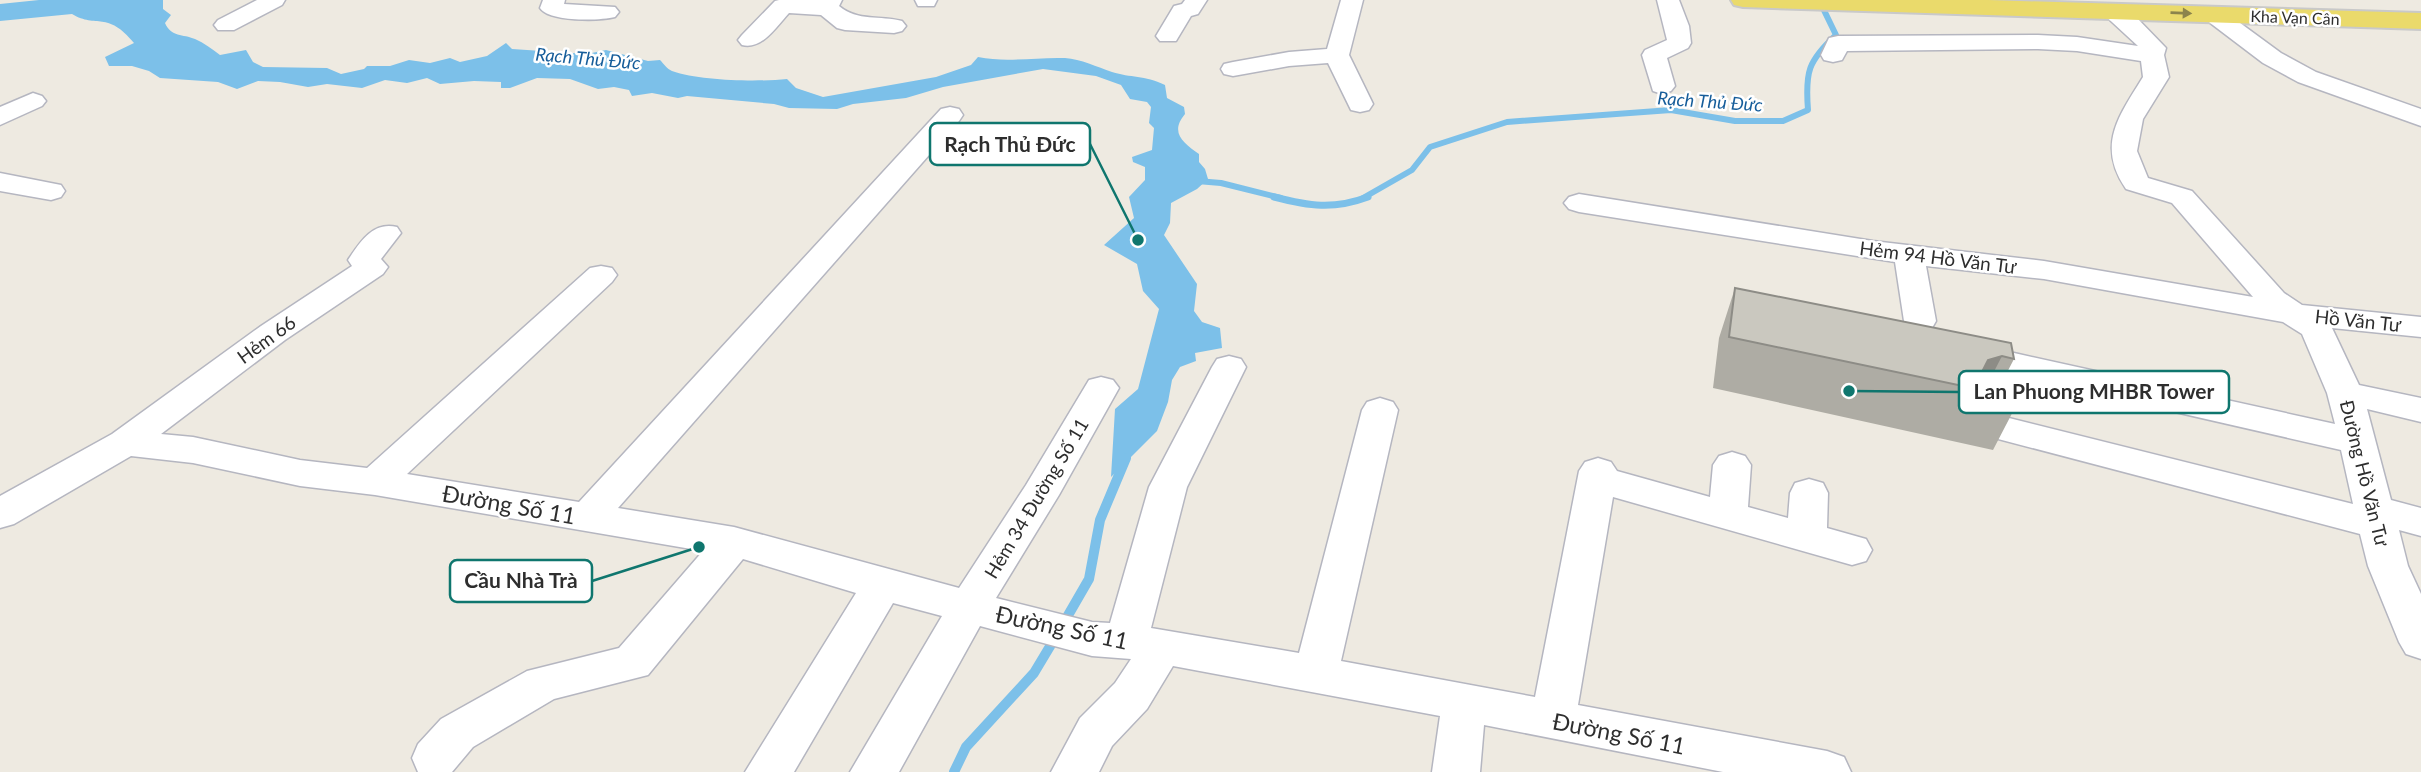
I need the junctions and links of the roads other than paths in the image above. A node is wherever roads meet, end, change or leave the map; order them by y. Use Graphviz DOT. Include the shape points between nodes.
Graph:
graph roads {
  1 [pos="274,0"];
  2 [pos="554,0"];
  3 [pos="1196,0"];
  4 [pos="1352,0"];
  5 [pos="1668,0"];
  6 [pos="1743,0"];
  7 [pos="1780,1"];
  8 [pos="1833,1"];
  9 [pos="829,4"];
  10 [pos="2106,6"];
  11 [pos="607,12"];
  12 [pos="2214,14"];
  13 [pos="2421,21"];
  14 [pos="226,25"];
  15 [pos="894,26"];
  16 [pos="1167,36"];
  17 [pos="750,40"];
  18 [pos="1337,55"];
  19 [pos="1833,55"];
  20 [pos="2152,55"];
  21 [pos="1233,69"];
  22 [pos="1662,86"];
  23 [pos="33,101"];
  24 [pos="1360,104"];
  25 [pos="950,115"];
  26 [pos="0,117"];
  27 [pos="2421,118"];
  28 [pos="0,183"];
  29 [pos="51,191"];
  30 [pos="1579,203"];
  31 [pos="386,233"];
  32 [pos="1909,254"];
  33 [pos="601,275"];
  34 [pos="2296,314"];
  35 [pos="1920,321"];
  36 [pos="2421,327"];
  37 [pos="2014,364"];
  38 [pos="1229,367"];
  39 [pos="1101,388"];
  40 [pos="2345,393"];
  41 [pos="1380,410"];
  42 [pos="2421,410"];
  43 [pos="1977,422"];
  44 [pos="2357,441"];
  45 [pos="125,443"];
  46 [pos="1732,465"];
  47 [pos="375,482"];
  48 [pos="1809,493"];
  49 [pos="0,514"];
  50 [pos="1728,514"];
  51 [pos="588,517"];
  52 [pos="2376,517"];
  53 [pos="2421,522"];
  54 [pos="1807,537"];
  55 [pos="734,542"];
  56 [pos="1852,550"];
  57 [pos="883,585"];
  58 [pos="974,609"];
  59 [pos="1127,642"];
  60 [pos="2421,642"];
  61 [pos="1316,674"];
  62 [pos="1464,703"];
  63 [pos="1553,721"];
  64 [pos="435,758"];
  65 [pos="769,772"];
  66 [pos="874,772"];
  67 [pos="1075,772"];
  68 [pos="1456,772"];
  69 [pos="1828,772"];
  1 -- 14 [label="street"];
  2 -- 11 [label="street" via="551,8 557,11"];
  3 -- 16 [label="street" via="1190,9 1182,10"];
  4 -- 18 [label="street"];
  5 -- 22 [label="street" via="1679,43 1654,55"];
  6 -- 7 [label="main road"];
  7 -- 8 [label="main road, Kha Vạn Cân"];
  8 -- 10 [label="main road, Kha Vạn Cân"];
  9 -- 15 [label="street" via="845,23"];
  9 -- 17 [label="street" via="783,6"];
  10 -- 12 [label="main road, Kha Vạn Cân, one-way"];
  10 -- 20 [label="street" via="2154,48"];
  12 -- 13 [label="main road, Kha Vạn Cân"];
  12 -- 27 [label="street" via="2300,73"];
  18 -- 21 [label="street"];
  18 -- 24 [label="street"];
  19 -- 20 [label="street" via="1838,43 2066,43"];
  20 -- 34 [label="street, Đường Hồ Văn Tư" via="2156,77 2130,119 2123,151 2136,183 2182,197 2273,300"];
  23 -- 26 [label="street"];
  25 -- 51 [label="street"];
  28 -- 29 [label="street"];
  30 -- 32 [label="street, Hẻm 94 Hồ Văn Tư"];
  31 -- 45 [label="street, Hẻm 66" via="363,260 372,267 273,332"];
  32 -- 34 [label="street, Hẻm 94 Hồ Văn Tư" via="2044,270"];
  32 -- 35 [label="street"];
  33 -- 47 [label="street"];
  34 -- 36 [label="street, Hồ Văn Tư"];
  34 -- 40 [label="street, Đường Hồ Văn Tư" via="2316,329"];
  37 -- 44 [label="street"];
  38 -- 59 [label="street" via="1168,488"];
  39 -- 58 [label="street, Hẻm 34 Đường Số 11"];
  40 -- 42 [label="street"];
  40 -- 44 [label="street, Đường Hồ Văn Tư"];
  41 -- 61 [label="street"];
  43 -- 52 [label="street"];
  44 -- 52 [label="street, Đường Hồ Văn Tư"];
  45 -- 47 [label="street, Đường Số 11" via="193,450 300,473"];
  45 -- 49 [label="street"];
  46 -- 50 [label="street"];
  47 -- 51 [label="street, Đường Số 11"];
  48 -- 54 [label="street"];
  50 -- 54 [label="street"];
  50 -- 63 [label="street" via="1597,475"];
  51 -- 55 [label="street, Đường Số 11"];
  52 -- 53 [label="street"];
  52 -- 60 [label="street, Đường Hồ Văn Tư" via="2388,566"];
  54 -- 56 [label="street"];
  55 -- 57 [label="street, Đường Số 11"];
  55 -- 64 [label="street" via="633,663 543,684 457,733"];
  57 -- 58 [label="street, Đường Số 11"];
  57 -- 65 [label="street"];
  58 -- 59 [label="street, Đường Số 11"];
  58 -- 66 [label="street, Hẻm 34 Đường Số 11"];
  59 -- 61 [label="street, Đường Số 11"];
  59 -- 67 [label="street" via="1131,696 1096,732"];
  61 -- 62 [label="street, Đường Số 11"];
  62 -- 63 [label="street, Đường Số 11"];
  62 -- 68 [label="street"];
  63 -- 69 [label="street, Đường Số 11"];
}
